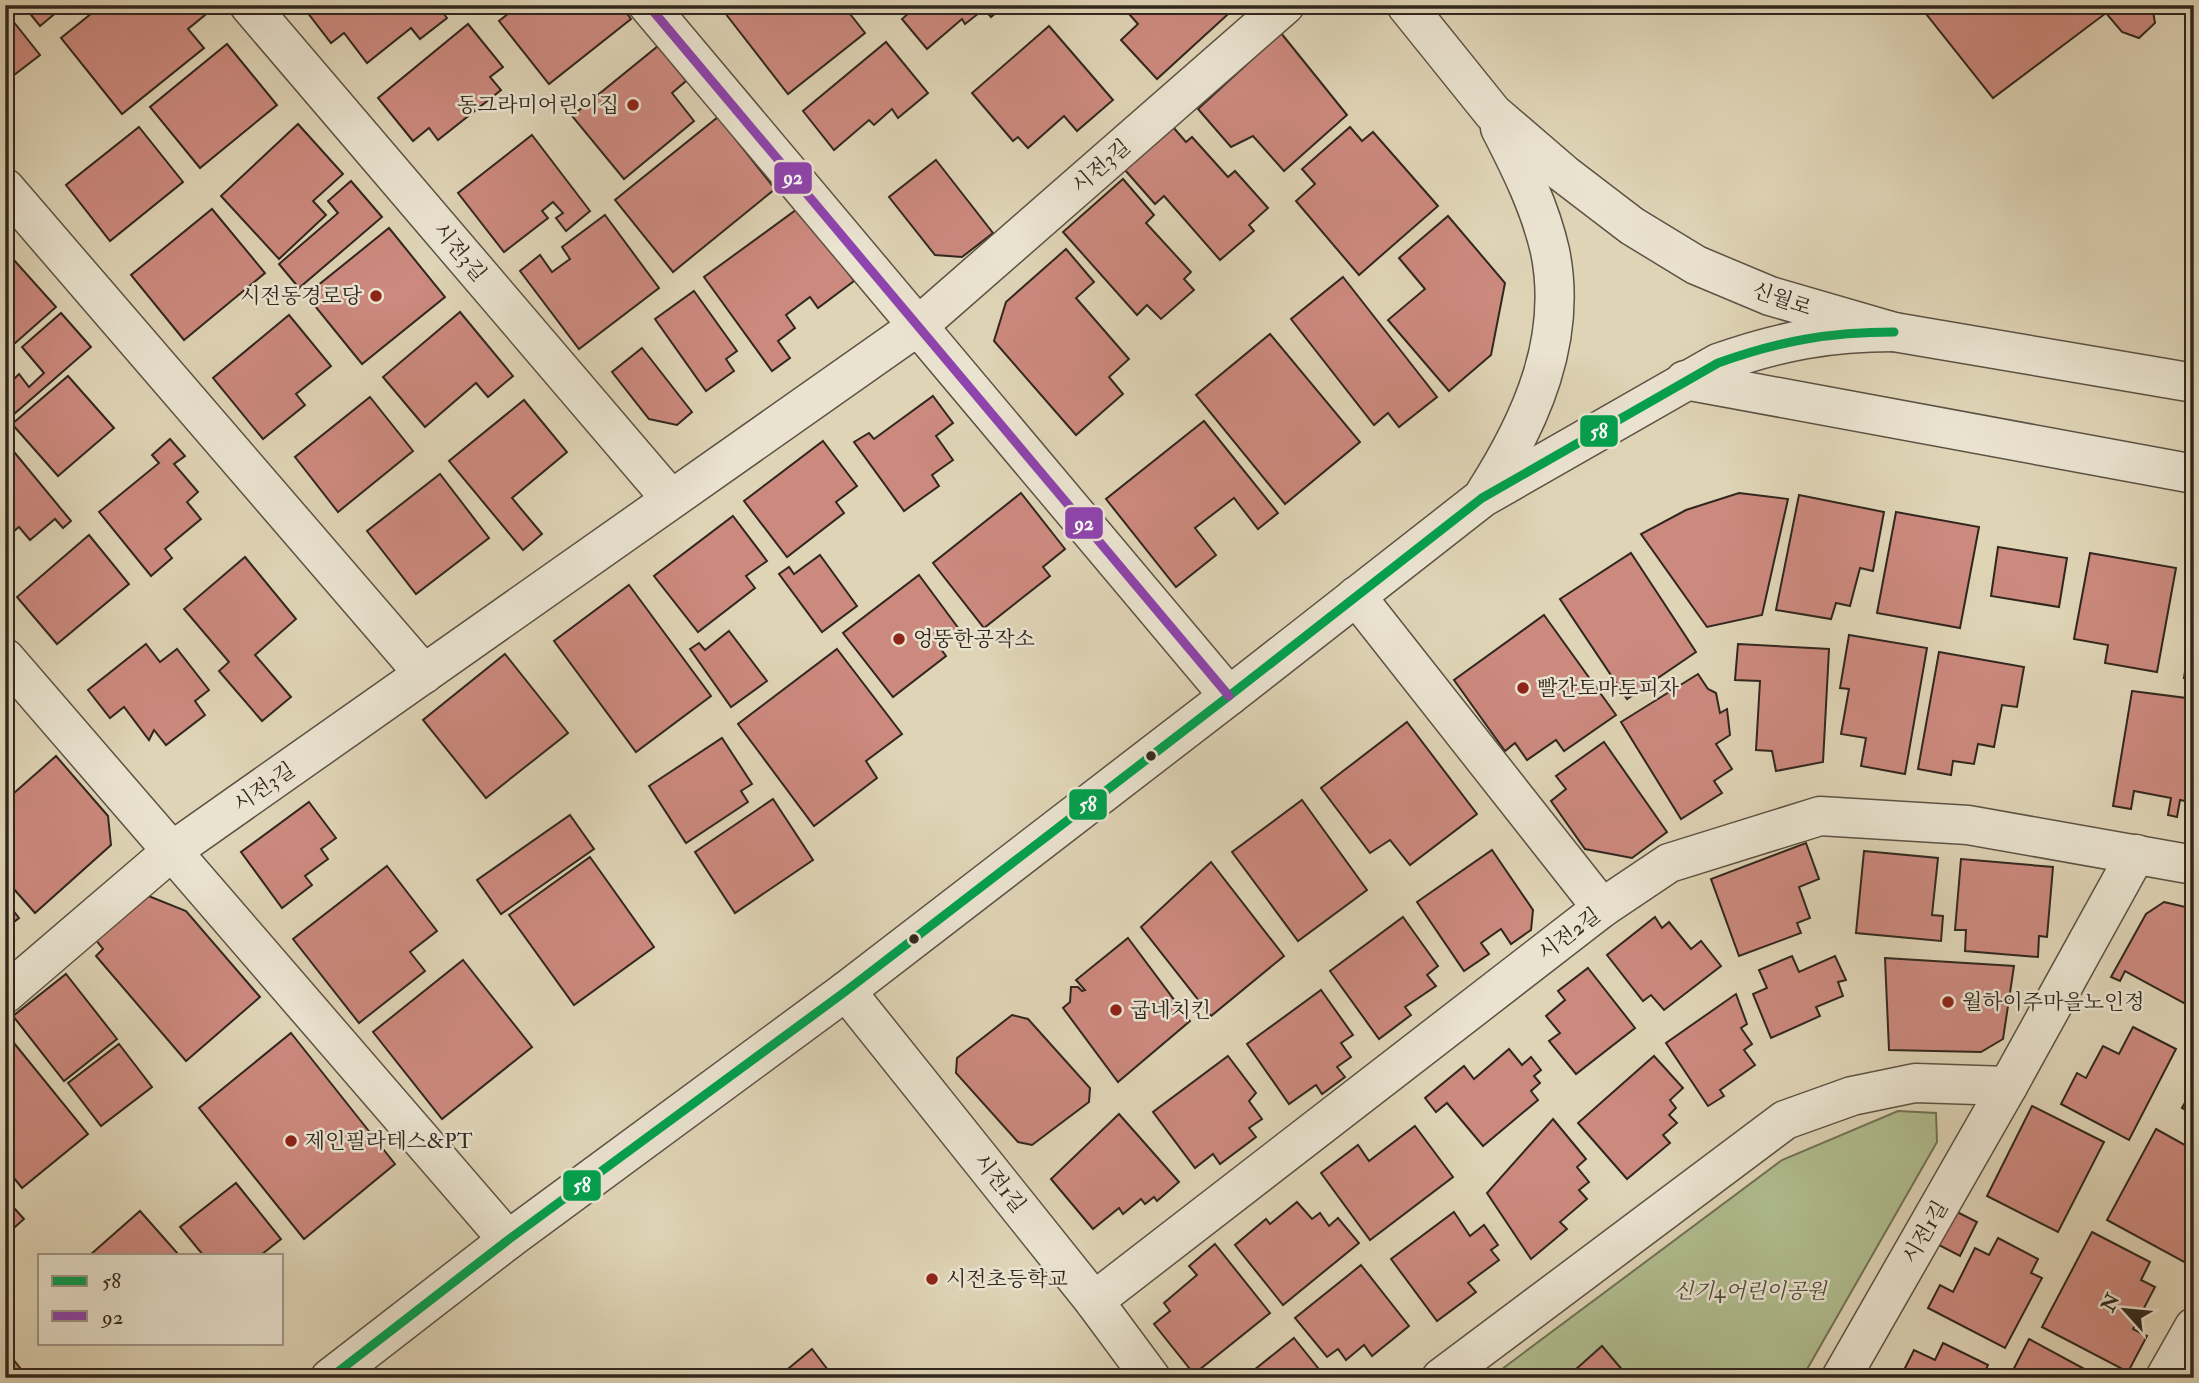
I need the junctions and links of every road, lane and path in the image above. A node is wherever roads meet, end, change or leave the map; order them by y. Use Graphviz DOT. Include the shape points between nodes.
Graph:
graph roads {
  1 [pos="249,5"];
  2 [pos="648,5"];
  3 [pos="1285,5"];
  4 [pos="1416,17"];
  5 [pos="1493,113"];
  6 [pos="5,188"];
  7 [pos="918,326"];
  8 [pos="1894,332"];
  9 [pos="1685,380"];
  10 [pos="2194,383"];
  11 [pos="2194,474"];
  12 [pos="1482,498"];
  13 [pos="671,499"];
  14 [pos="1356,596"];
  15 [pos="5,657"];
  16 [pos="424,674"];
  17 [pos="1229,696"];
  18 [pos="172,851"];
  19 [pos="2136,854"];
  20 [pos="2194,865"];
  21 [pos="1602,908"];
  22 [pos="846,991"];
  23 [pos="5,994"];
  24 [pos="2008,1086"];
  25 [pos="508,1240"];
  26 [pos="1094,1301"];
  27 [pos="2194,1327"];
  28 [pos="330,1378"];
  29 [pos="1151,1378"];
  30 [pos="1441,1378"];
  31 [pos="1842,1378"];
  32 [pos="2165,1378"];
  1 -- 13 [label="street, 시전3길"];
  2 -- 7 [label="street"];
  3 -- 7 [label="street, 시전3길"];
  4 -- 5 [label="street"];
  5 -- 8 [label="street, 신월로" via="1632,226 1696,265 1770,296"];
  5 -- 12 [label="street" via="1540,217 1550,252 1554,324 1538,394 1512,450"];
  6 -- 16 [label="street"];
  7 -- 13 [label="street, 시전3길"];
  7 -- 17 [label="street"];
  8 -- 9 [label="street" via="1807,337 1718,363"];
  8 -- 10 [label="street, 신월로"];
  9 -- 11 [label="street"];
  9 -- 12 [label="street"];
  12 -- 14 [label="street"];
  13 -- 16 [label="street, 시전3길"];
  14 -- 17 [label="street"];
  14 -- 21 [label="street"];
  15 -- 18 [label="street"];
  16 -- 18 [label="street, 시전3길"];
  17 -- 22 [label="street"];
  18 -- 23 [label="street, 시전3길"];
  18 -- 25 [label="street"];
  19 -- 20 [label="street, 시전2길"];
  19 -- 21 [label="street, 시전2길" via="1968,825 1821,816 1669,863"];
  19 -- 24 [label="street"];
  21 -- 26 [label="street, 시전2길"];
  22 -- 25 [label="street"];
  22 -- 26 [label="street, 시전1길"];
  24 -- 30 [label="street" via="1915,1083 1852,1096 1785,1120"];
  24 -- 31 [label="street, 시전1길"];
  25 -- 28 [label="street"];
  26 -- 29 [label="street, 시전1길"];
  27 -- 32 [label="street"];
}
